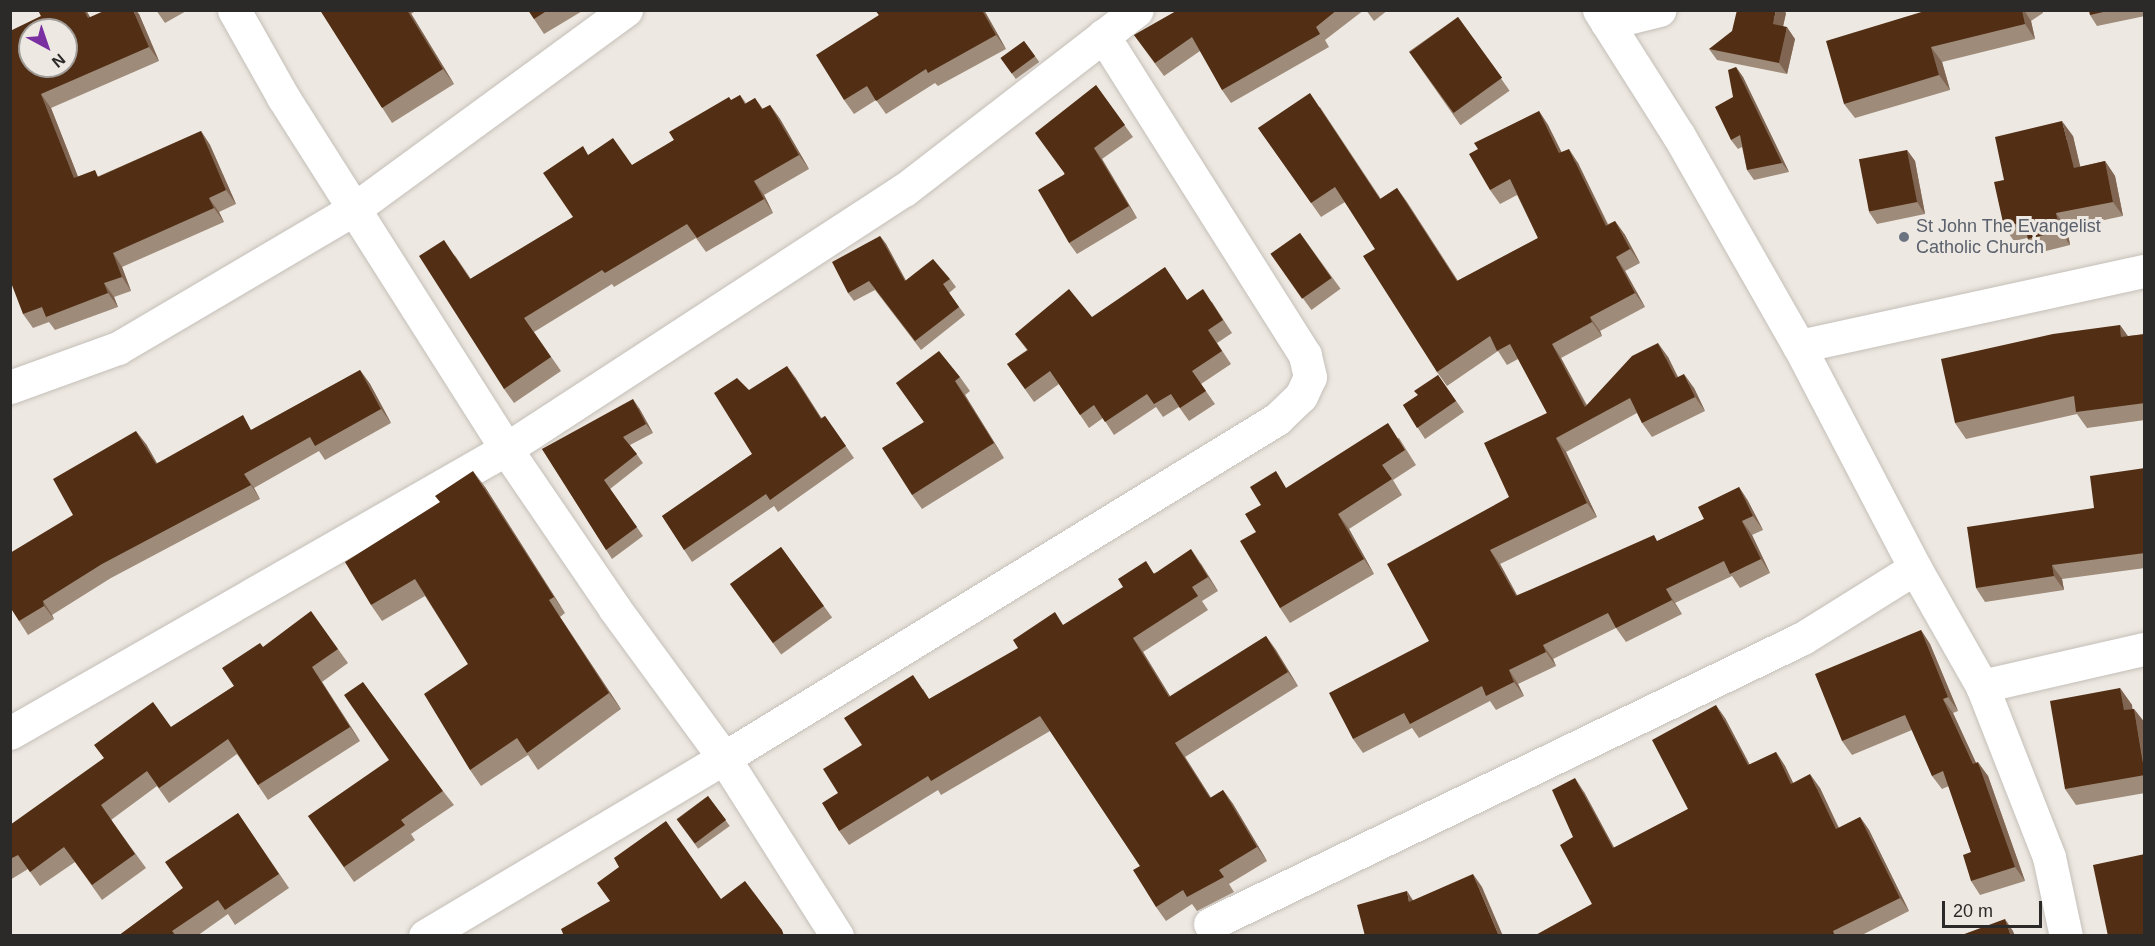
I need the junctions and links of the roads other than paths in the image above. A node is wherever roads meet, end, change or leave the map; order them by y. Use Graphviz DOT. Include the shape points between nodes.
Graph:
graph roads {
  1 [pos="234,10"];
  2 [pos="626,10"];
  3 [pos="1137,10"];
  4 [pos="1659,10"];
  5 [pos="1603,17"];
  6 [pos="1103,36"];
  7 [pos="354,209"];
  8 [pos="2145,271"];
  9 [pos="1800,346"];
  10 [pos="10,387"];
  11 [pos="507,449"];
  12 [pos="1915,568"];
  13 [pos="2145,649"];
  14 [pos="1982,686"];
  15 [pos="10,733"];
  16 [pos="724,758"];
  17 [pos="1209,924"];
  18 [pos="425,936"];
  19 [pos="837,936"];
  20 [pos="2066,936"];
  1 -- 7 [label="street"];
  2 -- 7 [label="street"];
  3 -- 6 [label="street"];
  4 -- 5 [label="street"];
  5 -- 9 [label="street" via="1679,136"];
  6 -- 11 [label="street" via="904,190"];
  6 -- 16 [label="street" via="1305,355 1310,377 1300,396 1277,419"];
  7 -- 10 [label="street" via="118,348"];
  7 -- 11 [label="street"];
  8 -- 9 [label="street"];
  9 -- 12 [label="street"];
  11 -- 15 [label="street"];
  11 -- 16 [label="street" via="615,609"];
  12 -- 14 [label="street"];
  12 -- 17 [label="street" via="1803,638"];
  13 -- 14 [label="street"];
  14 -- 20 [label="street" via="2049,857"];
  16 -- 18 [label="street"];
  16 -- 19 [label="street"];
}
